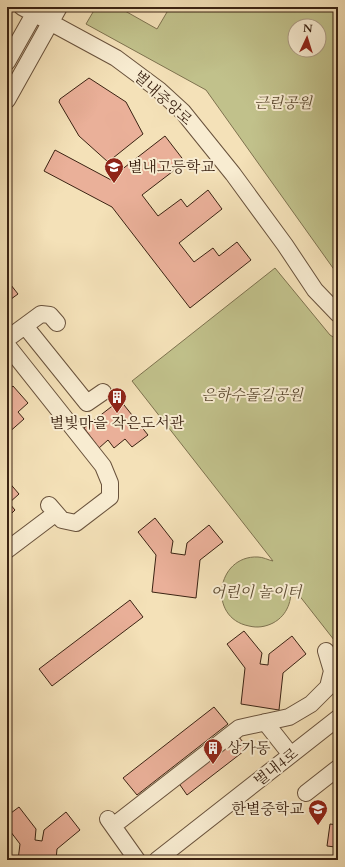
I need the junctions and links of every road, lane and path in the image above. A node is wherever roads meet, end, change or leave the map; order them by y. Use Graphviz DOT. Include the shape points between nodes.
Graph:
graph roads {
  1 [pos="59,7"];
  2 [pos="31,9"];
  3 [pos="50,22"];
  4 [pos="7,62"];
  5 [pos="7,100"];
  6 [pos="338,314"];
  7 [pos="57,323"];
  8 [pos="25,326"];
  9 [pos="7,339"];
  10 [pos="7,346"];
  11 [pos="103,392"];
  12 [pos="7,550"];
  13 [pos="326,651"];
  14 [pos="338,718"];
  15 [pos="265,722"];
  16 [pos="291,755"];
  17 [pos="338,768"];
  18 [pos="306,793"];
  19 [pos="137,860"];
  20 [pos="157,860"];
  1 -- 3 [label="street"];
  2 -- 3 [label="street, 별내중앙로"];
  2 -- 4 [label="street"];
  3 -- 5 [label="street"];
  3 -- 6 [label="street, 별내중앙로" via="116,58 159,90 183,112 233,174 315,290"];
  7 -- 8 [label="street" via="50,315 41,314"];
  8 -- 9 [label="street"];
  8 -- 11 [label="street" via="87,403"];
  10 -- 12 [label="street" via="103,466 110,483 110,497 76,522 62,520 52,508"];
  13 -- 15 [label="street" via="332,671 328,687 311,704 289,717"];
  14 -- 16 [label="street, 별내4로"];
  15 -- 16 [label="street"];
  15 -- 19 [label="street" via="239,728 110,823"];
  16 -- 20 [label="street, 별내4로"];
  17 -- 18 [label="street"];
}
